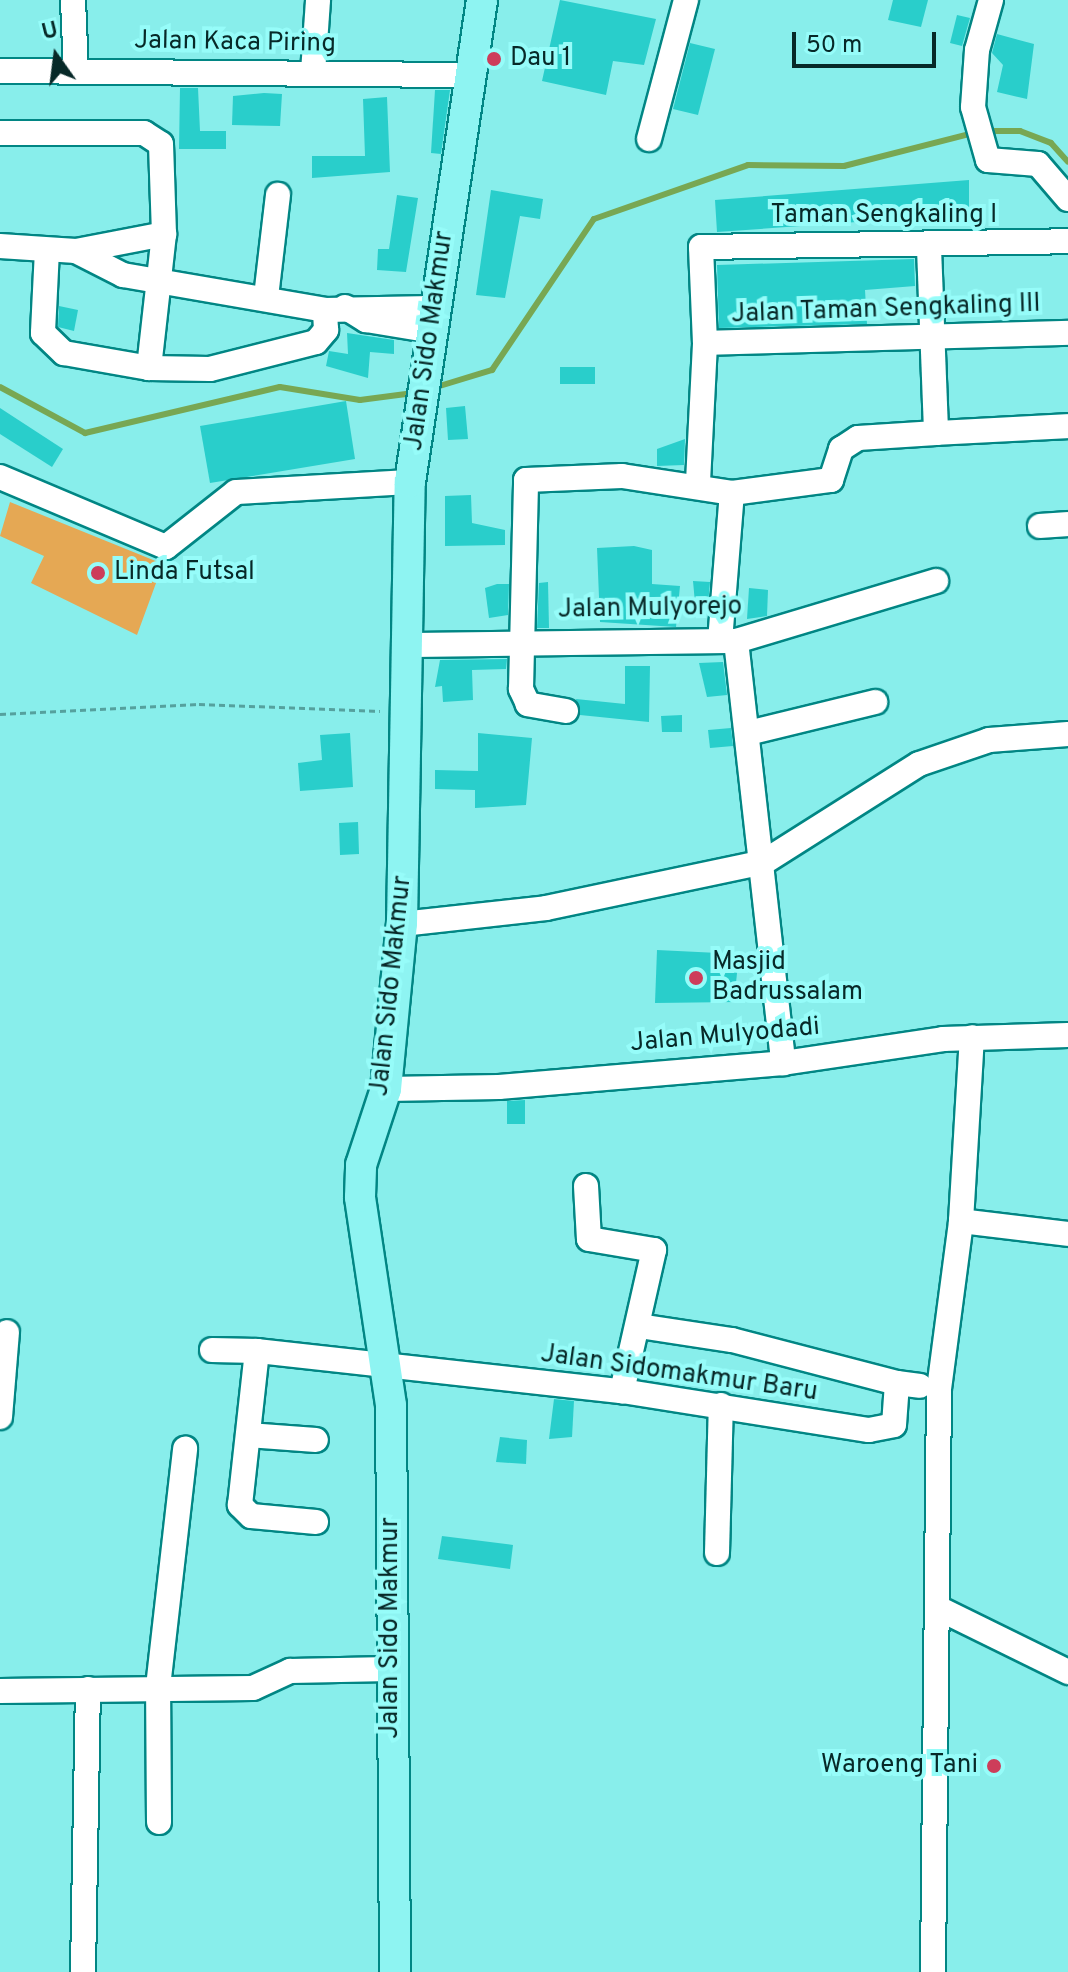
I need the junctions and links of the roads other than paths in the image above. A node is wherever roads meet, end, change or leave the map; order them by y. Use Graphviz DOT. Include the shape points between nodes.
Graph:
graph roads {
  1 [pos="73,0"];
  2 [pos="318,0"];
  3 [pos="482,0"];
  4 [pos="686,0"];
  5 [pos="991,0"];
  6 [pos="0,71"];
  7 [pos="76,71"];
  8 [pos="313,72"];
  9 [pos="470,75"];
  10 [pos="0,133"];
  11 [pos="649,139"];
  12 [pos="278,195"];
  13 [pos="1068,199"];
  14 [pos="164,234"];
  15 [pos="1068,241"];
  16 [pos="0,246"];
  17 [pos="929,248"];
  18 [pos="47,250"];
  19 [pos="76,251"];
  20 [pos="160,283"];
  21 [pos="266,297"];
  22 [pos="335,308"];
  23 [pos="430,319"];
  24 [pos="1068,333"];
  25 [pos="931,336"];
  26 [pos="705,343"];
  27 [pos="149,368"];
  28 [pos="1068,426"];
  29 [pos="936,433"];
  30 [pos="0,477"];
  31 [pos="410,482"];
  32 [pos="698,482"];
  33 [pos="732,493"];
  34 [pos="1068,524"];
  35 [pos="1040,526"];
  36 [pos="936,581"];
  37 [pos="523,639"];
  38 [pos="728,641"];
  39 [pos="405,645"];
  40 [pos="875,702"];
  41 [pos="566,711"];
  42 [pos="748,733"];
  43 [pos="1068,734"];
  44 [pos="763,855"];
  45 [pos="402,924"];
  46 [pos="1068,1035"];
  47 [pos="972,1037"];
  48 [pos="783,1063"];
  49 [pos="386,1089"];
  50 [pos="586,1186"];
  51 [pos="961,1221"];
  52 [pos="1068,1234"];
  53 [pos="639,1326"];
  54 [pos="7,1332"];
  55 [pos="212,1350"];
  56 [pos="257,1351"];
  57 [pos="388,1367"];
  58 [pos="622,1391"];
  59 [pos="721,1405"];
  60 [pos="0,1417"];
  61 [pos="248,1435"];
  62 [pos="316,1440"];
  63 [pos="185,1449"];
  64 [pos="316,1522"];
  65 [pos="717,1553"];
  66 [pos="938,1608"];
  67 [pos="390,1669"];
  68 [pos="1068,1672"];
  69 [pos="158,1687"];
  70 [pos="88,1689"];
  71 [pos="0,1691"];
  72 [pos="159,1822"];
  73 [pos="83,1972"];
  74 [pos="395,1972"];
  75 [pos="933,1972"];
  1 -- 7 [label="street"];
  2 -- 8 [label="street"];
  3 -- 9 [label="main road, Jalan Sido Makmur"];
  4 -- 11 [label="street"];
  5 -- 13 [label="street" via="973,72 973,107 988,160 1038,164"];
  6 -- 7 [label="street, Jalan Kaca Piring"];
  7 -- 8 [label="street, Jalan Kaca Piring"];
  8 -- 9 [label="street, Jalan Kaca Piring"];
  9 -- 23 [label="main road, Jalan Sido Makmur"];
  10 -- 14 [label="street" via="153,136 163,151"];
  12 -- 21 [label="street"];
  14 -- 19 [label="street"];
  14 -- 20 [label="street"];
  15 -- 17 [label="street, Taman Sengkaling I"];
  16 -- 18 [label="street"];
  17 -- 25 [label="street"];
  17 -- 26 [label="street, Taman Sengkaling I" via="701,247"];
  18 -- 19 [label="street"];
  18 -- 27 [label="street" via="41,321 48,344"];
  19 -- 20 [label="street" via="123,275"];
  20 -- 21 [label="street"];
  20 -- 27 [label="street"];
  21 -- 22 [label="street"];
  22 -- 23 [label="street"];
  22 -- 27 [label="street" via="316,342 210,369"];
  23 -- 31 [label="main road, Jalan Sido Makmur"];
  24 -- 25 [label="street, Jalan Taman Sengkaling III"];
  25 -- 26 [label="street, Jalan Taman Sengkaling III"];
  25 -- 29 [label="street"];
  26 -- 32 [label="street"];
  28 -- 29 [label="street"];
  29 -- 33 [label="street" via="858,438 841,449 831,480"];
  30 -- 31 [label="street" via="166,547 236,492"];
  31 -- 39 [label="main road, Jalan Sido Makmur"];
  32 -- 33 [label="street"];
  32 -- 37 [label="street" via="526,480"];
  33 -- 38 [label="street"];
  34 -- 35 [label="street"];
  36 -- 38 [label="street, Jalan Mulyorejo"];
  37 -- 38 [label="street, Jalan Mulyorejo"];
  37 -- 39 [label="street, Jalan Mulyorejo"];
  37 -- 41 [label="street" via="523,698"];
  38 -- 42 [label="street"];
  39 -- 45 [label="main road, Jalan Sido Makmur"];
  40 -- 42 [label="street"];
  42 -- 44 [label="street"];
  43 -- 44 [label="street" via="989,740 919,764"];
  44 -- 45 [label="street" via="546,908"];
  44 -- 48 [label="street"];
  45 -- 49 [label="main road, Jalan Sido Makmur"];
  46 -- 47 [label="street, Jalan Mulyodadi"];
  47 -- 48 [label="street, Jalan Mulyodadi"];
  47 -- 51 [label="street"];
  48 -- 49 [label="street, Jalan Mulyodadi"];
  49 -- 57 [label="main road, Jalan Sido Makmur" via="361,1165 360,1197"];
  50 -- 53 [label="street" via="589,1239 654,1250"];
  51 -- 52 [label="street"];
  51 -- 66 [label="street" via="939,1389"];
  53 -- 58 [label="street"];
  53 -- 59 [label="street, Jalan Sidomakmur Baru" via="732,1340 909,1384 896,1422 885,1429"];
  54 -- 60 [label="street"];
  55 -- 56 [label="street, Jalan Sidomakmur Baru"];
  56 -- 57 [label="street, Jalan Sidomakmur Baru"];
  56 -- 61 [label="street"];
  57 -- 58 [label="street, Jalan Sidomakmur Baru"];
  57 -- 67 [label="main road, Jalan Sido Makmur"];
  58 -- 59 [label="street, Jalan Sidomakmur Baru"];
  59 -- 65 [label="street"];
  61 -- 62 [label="street"];
  61 -- 64 [label="street" via="242,1511"];
  63 -- 69 [label="street"];
  66 -- 68 [label="street"];
  66 -- 75 [label="street"];
  67 -- 69 [label="street" via="290,1671 253,1688"];
  67 -- 74 [label="main road, Jalan Sido Makmur"];
  69 -- 70 [label="street"];
  69 -- 72 [label="street"];
  70 -- 71 [label="street"];
  70 -- 73 [label="street"];
}
